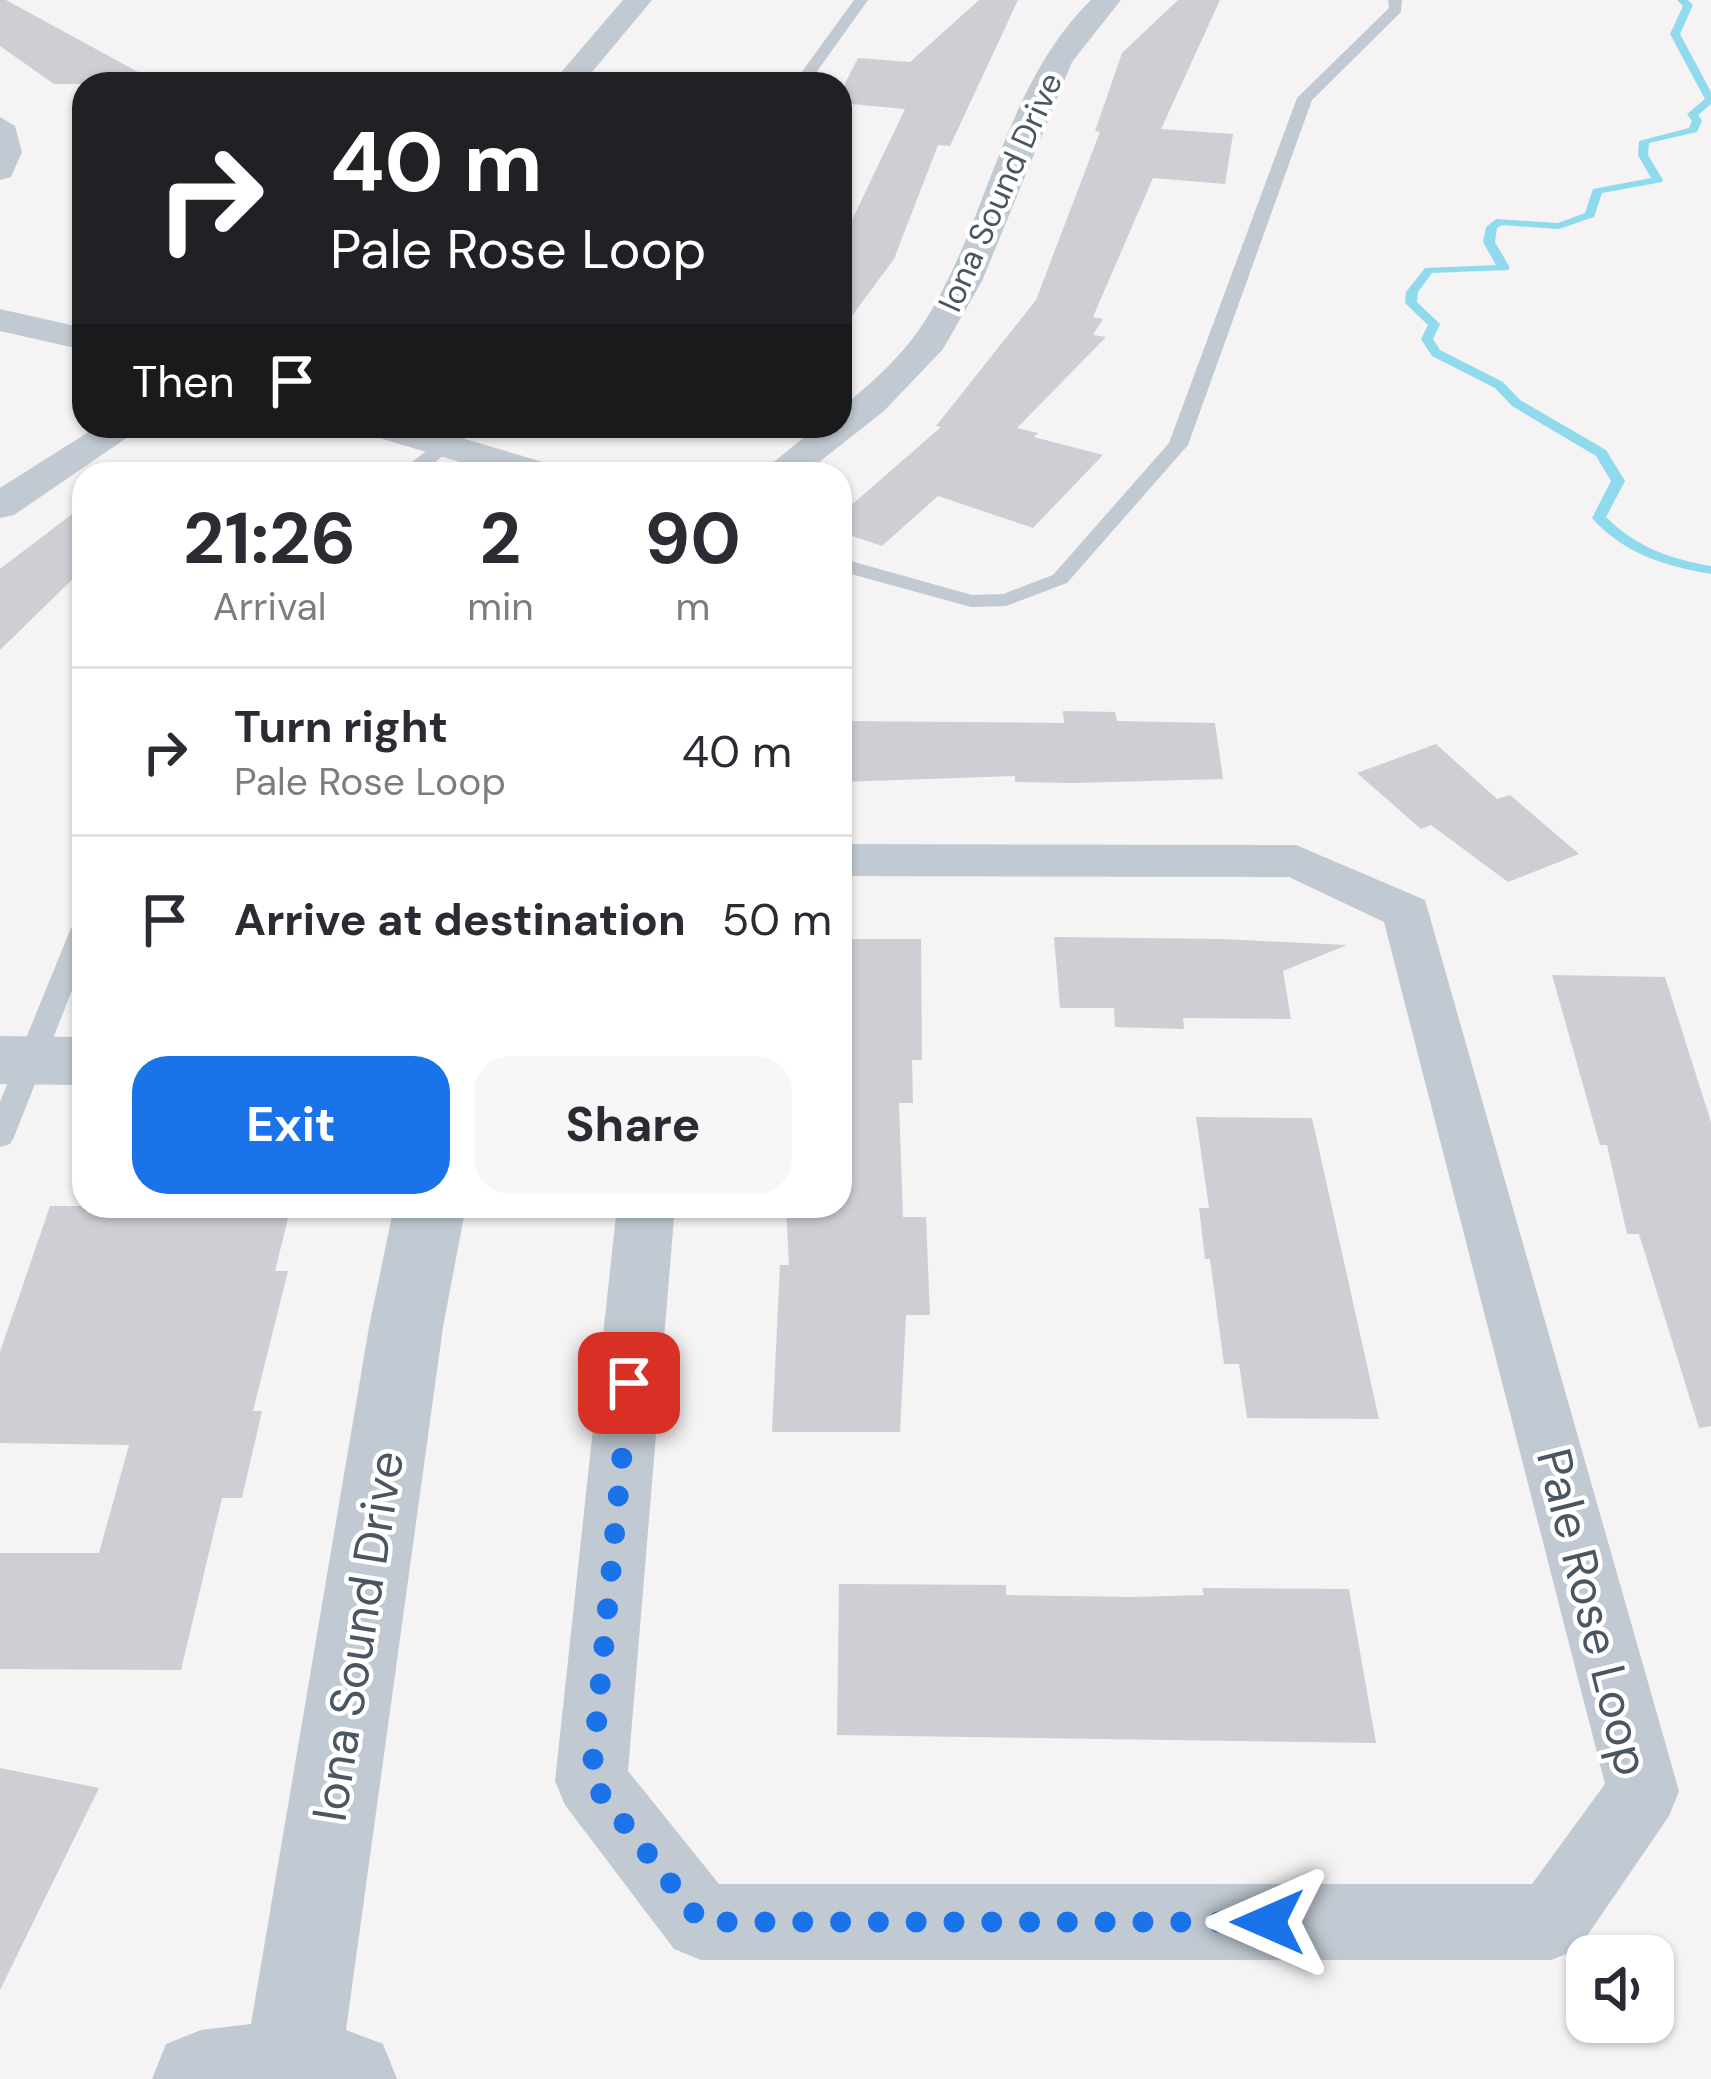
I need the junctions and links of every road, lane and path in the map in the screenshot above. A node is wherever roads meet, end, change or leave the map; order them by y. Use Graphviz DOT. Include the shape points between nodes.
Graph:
graph roads {
  1 [pos="638,0"];
  2 [pos="861,0"];
  3 [pos="1107,0"];
  4 [pos="1395,0"];
  5 [pos="576,72"];
  6 [pos="809,72"];
  7 [pos="0,126"];
  8 [pos="0,170"];
  9 [pos="0,320"];
  10 [pos="72,336"];
  11 [pos="852,418"];
  12 [pos="106,438"];
  13 [pos="454,438"];
  14 [pos="461,438"];
  15 [pos="826,438"];
  16 [pos="423,462"];
  17 [pos="515,462"];
  18 [pos="795,462"];
  19 [pos="0,506"];
  20 [pos="852,567"];
  21 [pos="852,860"];
  22 [pos="72,963"];
  23 [pos="38,1061"];
  24 [pos="0,1137"];
  25 [pos="428,1218"];
  26 [pos="645,1218"];
  27 [pos="281,2075"];
  1 -- 5 [label="street"];
  2 -- 6 [label="lane"];
  3 -- 11 [label="street, Iona Sound Drive" via="1068,38 945,319"];
  4 -- 20 [label="lane" via="1396,9 1305,98 1178,446 1060,579 1006,600 971,601"];
  7 -- 8 [label="street"];
  9 -- 10 [label="street"];
  12 -- 19 [label="street"];
  13 -- 16 [label="lane"];
  14 -- 17 [label="street"];
  15 -- 18 [label="street, Iona Sound Drive"];
  21 -- 26 [label="street, Pale Rose Loop" via="1296,862 1407,912 1643,1791 1552,1922 701,1922 591,1781"];
  22 -- 23 [label="lane"];
  23 -- 24 [label="lane"];
  25 -- 27 [label="street, Iona Sound Drive"];
}
